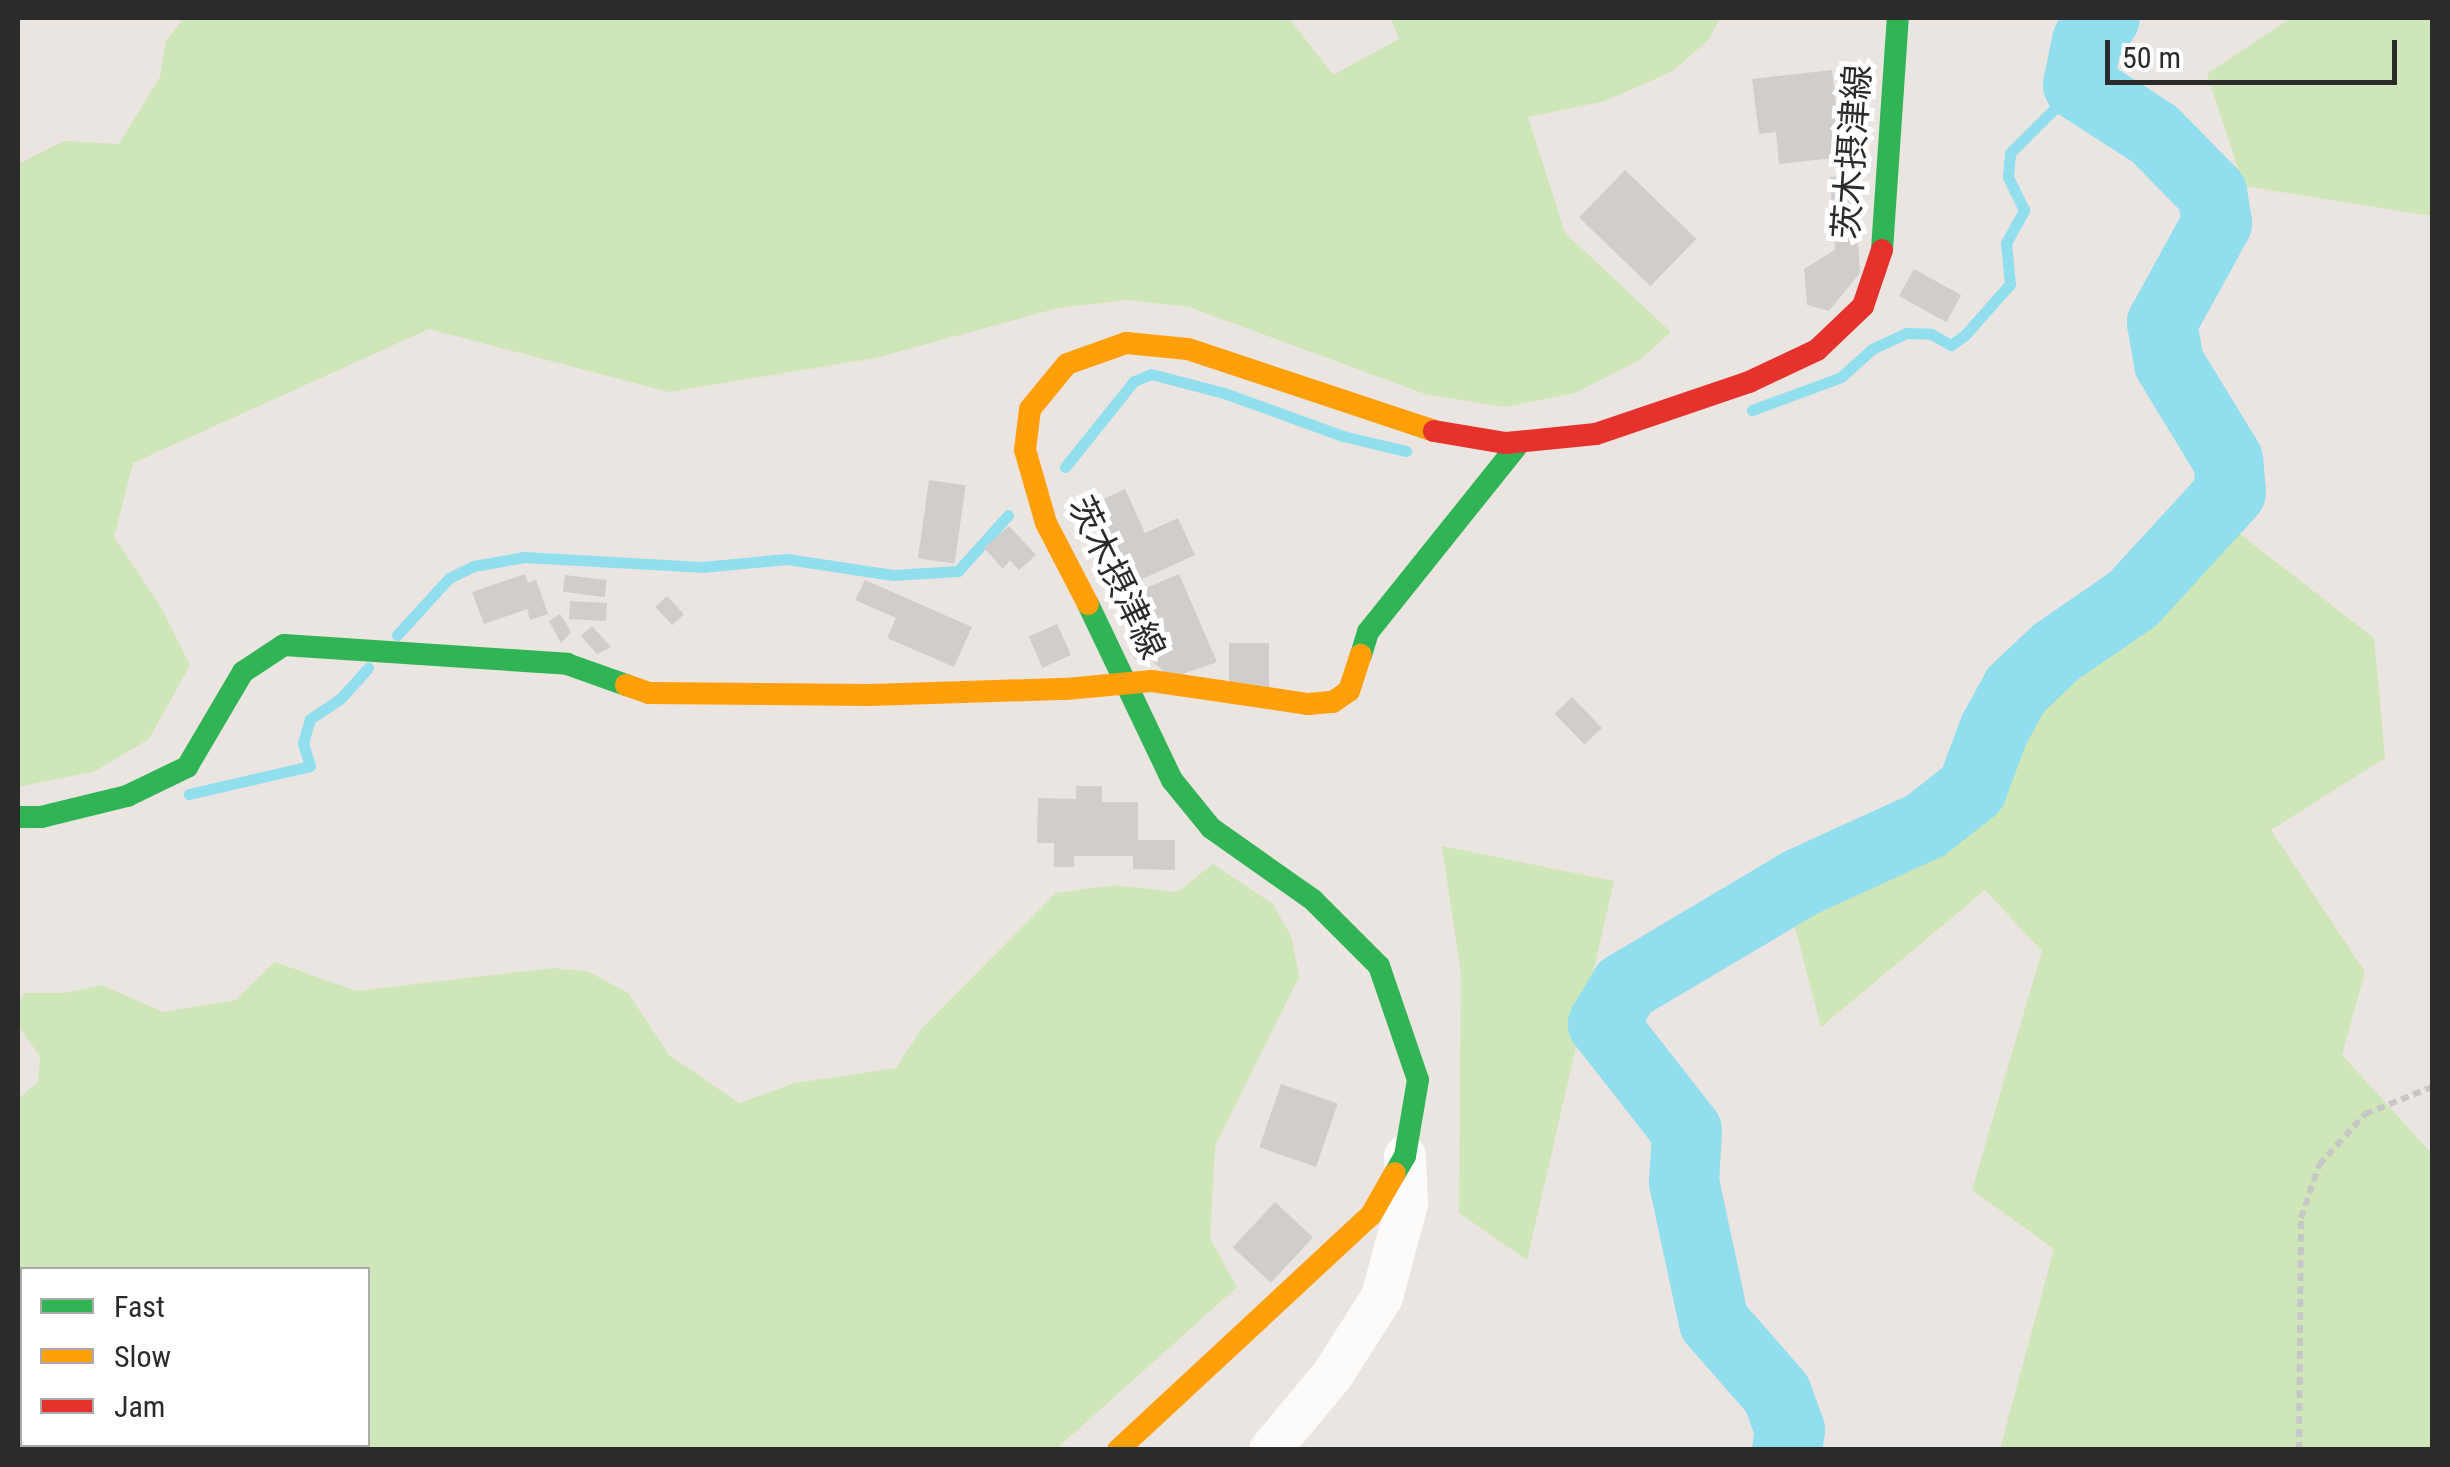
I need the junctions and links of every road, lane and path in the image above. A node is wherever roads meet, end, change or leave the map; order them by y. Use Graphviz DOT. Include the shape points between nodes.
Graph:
graph roads {
  1 [pos="1898,18"];
  2 [pos="1520,442"];
  3 [pos="1130,685"];
  4 [pos="18,817"];
  5 [pos="2432,1088"];
  6 [pos="1405,1156"];
  7 [pos="1118,1450"];
  8 [pos="1270,1450"];
  9 [pos="2299,1450"];
  1 -- 2 [label="main road, 茨木摂津線" via="1882,255 1864,306 1818,350 1749,382 1596,434"];
  2 -- 3 [label="main road" via="1368,632 1350,691 1333,702 1223,695 1152,681"];
  2 -- 3 [label="main road, 茨木摂津線" via="1422,429 1188,349 1126,343 1067,364 1030,408 1025,450 1046,524"];
  3 -- 4 [label="main road" via="870,695 648,693 567,664 284,645 243,672 187,767 127,796"];
  3 -- 6 [label="main road, 茨木摂津線" via="1172,780 1210,828 1313,900 1379,966 1418,1080"];
  5 -- 9 [label="path" via="2365,1114 2319,1165 2301,1218"];
  6 -- 7 [label="main road, 茨木摂津線" via="1371,1215"];
  6 -- 8 [label="street" via="1407,1204 1382,1297 1334,1374"];
}
